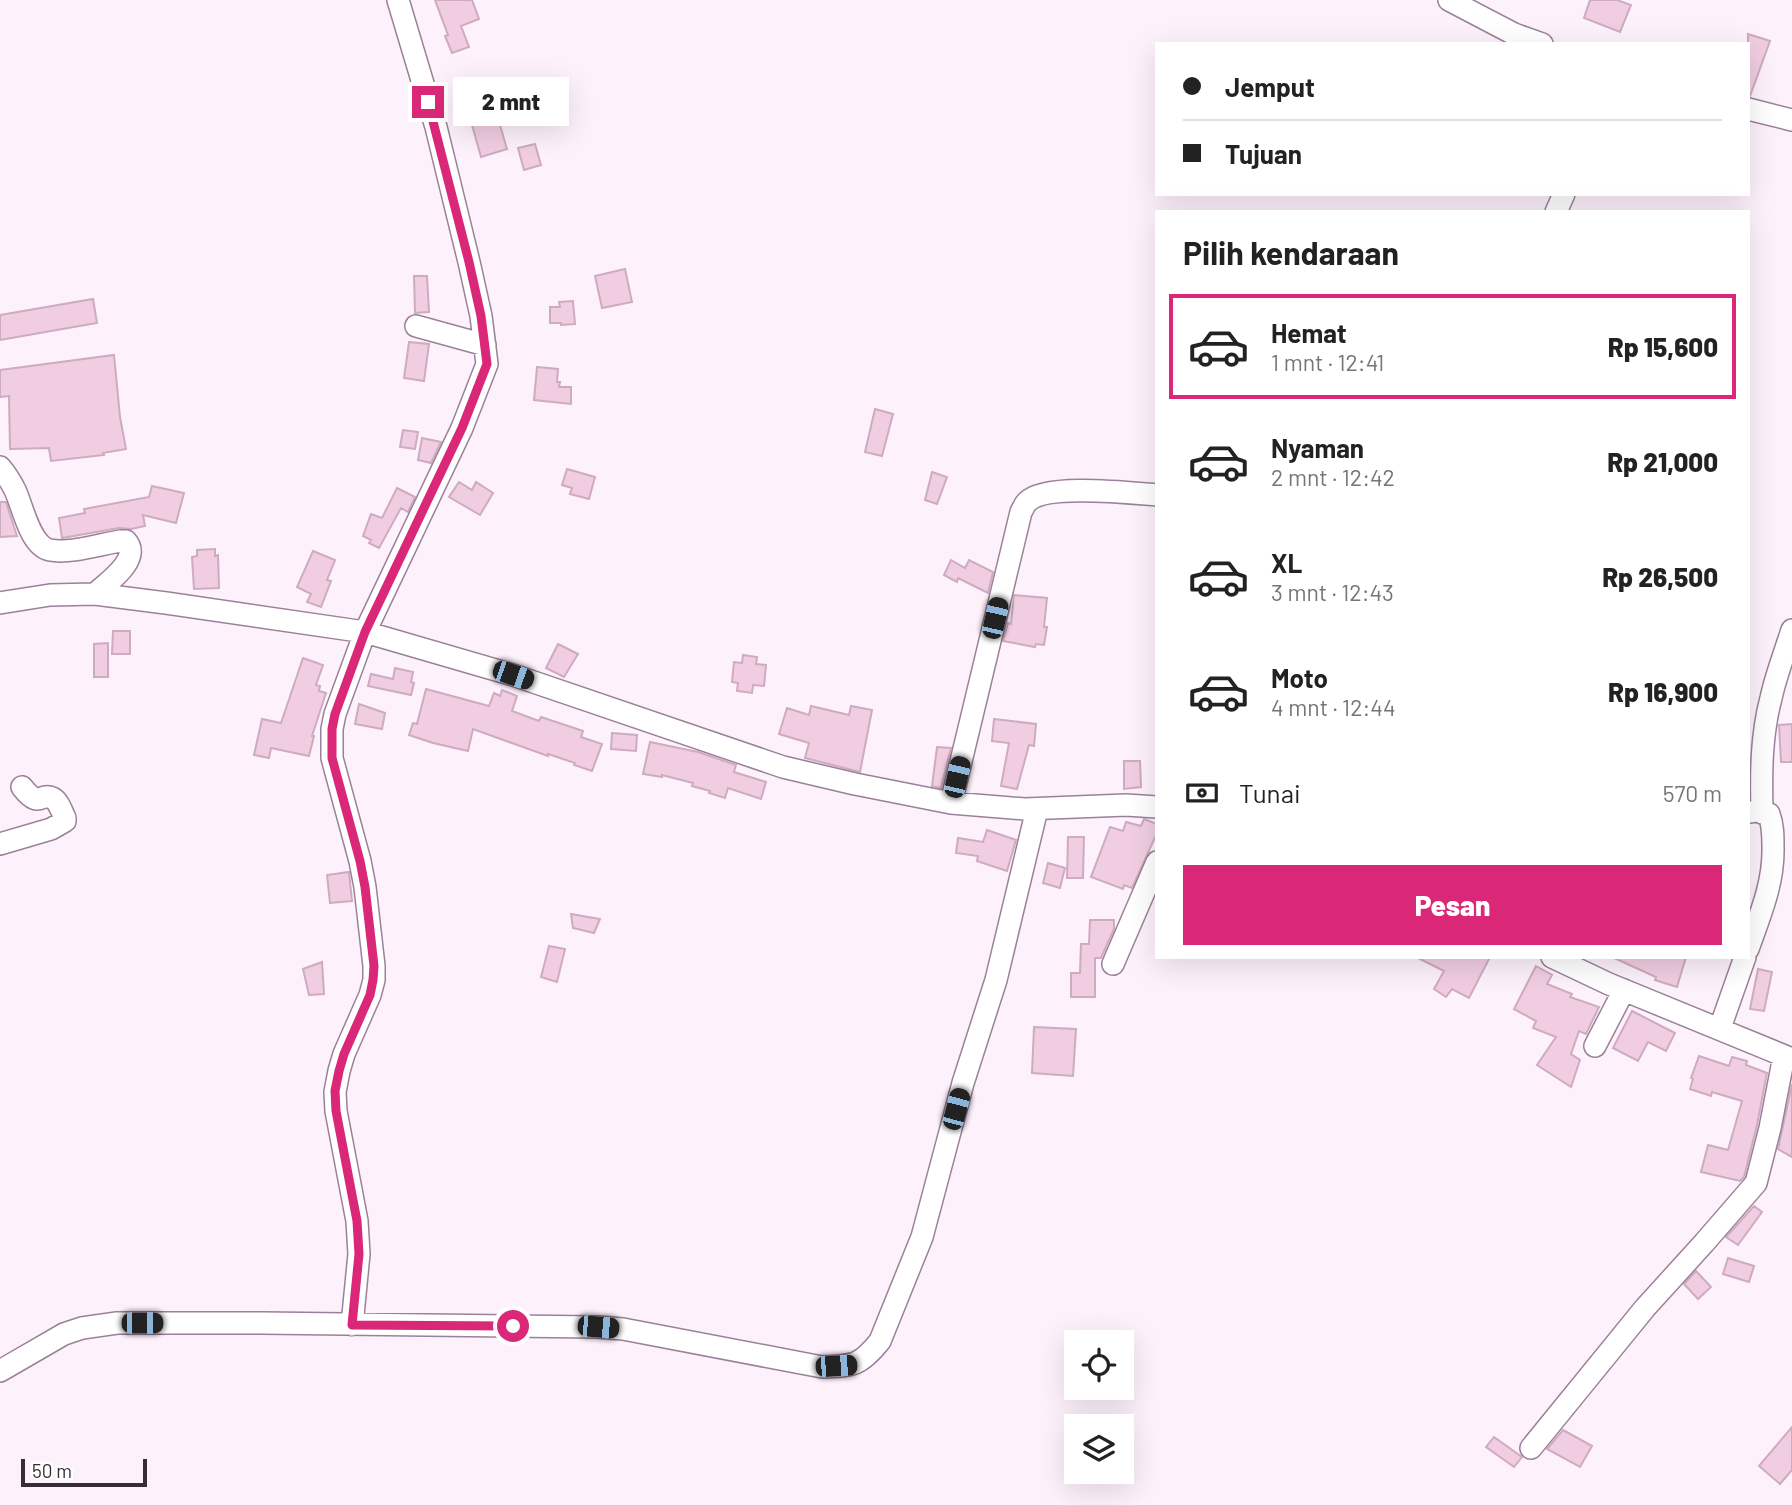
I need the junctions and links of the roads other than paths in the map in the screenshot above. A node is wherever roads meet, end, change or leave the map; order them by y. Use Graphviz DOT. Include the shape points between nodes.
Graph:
graph roads {
  1 [pos="398,0"];
  2 [pos="1449,0"];
  3 [pos="1536,42"];
  4 [pos="1750,110"];
  5 [pos="1792,120"];
  6 [pos="416,327"];
  7 [pos="485,345"];
  8 [pos="0,467"];
  9 [pos="1155,495"];
  10 [pos="95,594"];
  11 [pos="0,603"];
  12 [pos="1792,630"];
  13 [pos="365,632"];
  14 [pos="22,787"];
  15 [pos="951,803"];
  16 [pos="1155,807"];
  17 [pos="1037,809"];
  18 [pos="1755,812"];
  19 [pos="0,844"];
  20 [pos="1155,867"];
  21 [pos="1750,943"];
  22 [pos="1556,959"];
  23 [pos="1744,959"];
  24 [pos="1113,964"];
  25 [pos="1624,990"];
  26 [pos="1720,1028"];
  27 [pos="1595,1046"];
  28 [pos="1788,1058"];
  29 [pos="352,1325"];
  30 [pos="0,1371"];
  31 [pos="1531,1448"];
  1 -- 7 [label="street" via="436,127"];
  2 -- 3 [label="street"];
  4 -- 5 [label="street"];
  6 -- 7 [label="street"];
  7 -- 13 [label="street" via="486,369 462,428"];
  8 -- 10 [label="street" via="41,547 67,550 129,543 128,562"];
  9 -- 15 [label="street" via="1067,492 1027,502"];
  10 -- 11 [label="street"];
  10 -- 13 [label="street"];
  12 -- 18 [label="street" via="1770,699"];
  13 -- 15 [label="street" via="513,675 783,766"];
  13 -- 29 [label="street" via="335,714 331,744 363,874 374,966 370,995 344,1054 335,1091 357,1221 359,1254"];
  14 -- 19 [label="street" via="34,799 54,799 65,821"];
  15 -- 17 [label="street"];
  16 -- 17 [label="street"];
  17 -- 29 [label="street" via="996,980 922,1237 880,1341 868,1356 851,1366 822,1367 610,1328"];
  18 -- 21 [label="street" via="1769,814 1773,824 1774,866"];
  20 -- 24 [label="street"];
  22 -- 25 [label="street"];
  23 -- 26 [label="street"];
  25 -- 26 [label="street"];
  25 -- 27 [label="street"];
  26 -- 28 [label="street"];
  28 -- 31 [label="street" via="1756,1183 1645,1308"];
  29 -- 30 [label="street" via="117,1323 64,1334"];
}
